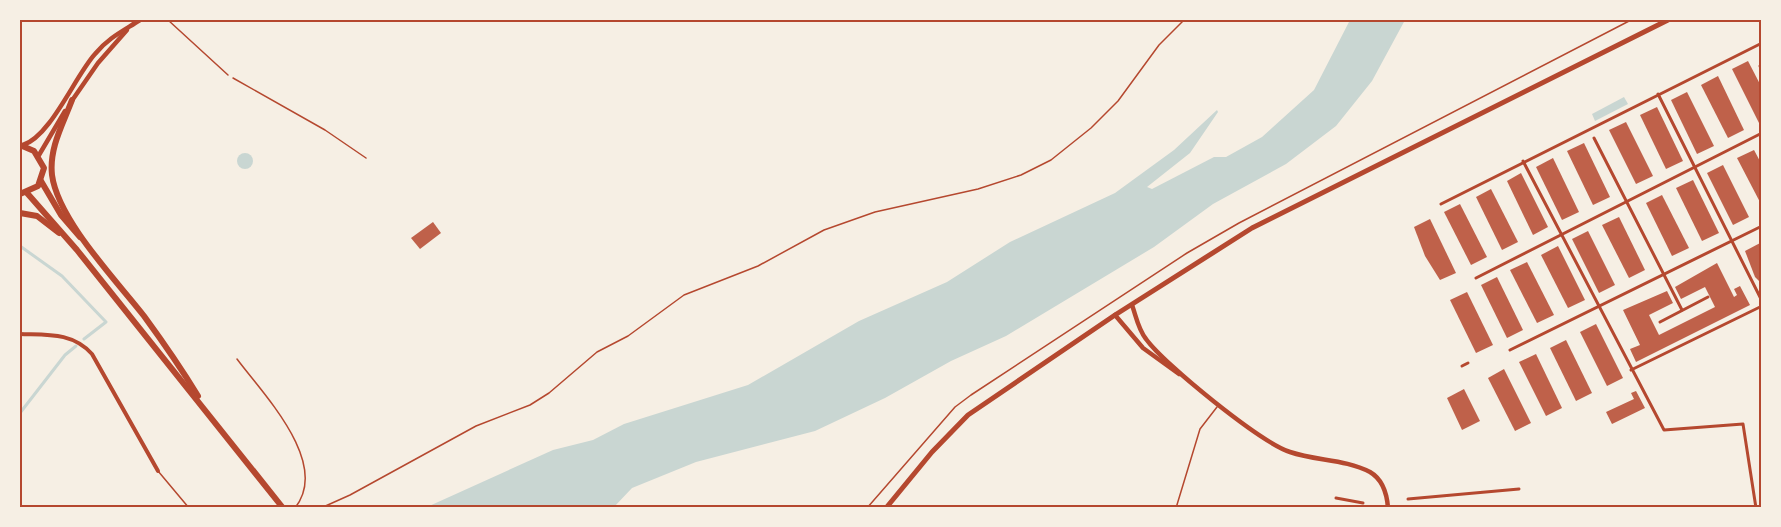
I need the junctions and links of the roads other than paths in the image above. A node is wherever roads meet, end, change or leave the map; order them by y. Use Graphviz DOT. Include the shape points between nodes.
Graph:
graph roads {
  1 [pos="140,20"];
  2 [pos="168,20"];
  3 [pos="1668,20"];
  4 [pos="130,26"];
  5 [pos="1761,43"];
  6 [pos="228,75"];
  7 [pos="1658,94"];
  8 [pos="72,100"];
  9 [pos="1761,133"];
  10 [pos="1594,138"];
  11 [pos="21,145"];
  12 [pos="39,155"];
  13 [pos="1523,161"];
  14 [pos="1694,167"];
  15 [pos="41,180"];
  16 [pos="23,194"];
  17 [pos="1626,201"];
  18 [pos="1441,204"];
  19 [pos="20,213"];
  20 [pos="1761,226"];
  21 [pos="1561,235"];
  22 [pos="1732,241"];
  23 [pos="88,246"];
  24 [pos="77,250"];
  25 [pos="1664,274"];
  26 [pos="1476,278"];
  27 [pos="1708,297"];
  28 [pos="1761,301"];
  29 [pos="1132,305"];
  30 [pos="1598,306"];
  31 [pos="1761,306"];
  32 [pos="1682,310"];
  33 [pos="1115,315"];
  34 [pos="1660,322"];
  35 [pos="20,334"];
  36 [pos="1510,350"];
  37 [pos="237,360"];
  38 [pos="1468,363"];
  39 [pos="1462,366"];
  40 [pos="1631,370"];
  41 [pos="1196,385"];
  42 [pos="1219,404"];
  43 [pos="209,414"];
  44 [pos="158,471"];
  45 [pos="1519,489"];
  46 [pos="1336,498"];
  47 [pos="1408,499"];
  48 [pos="1363,503"];
  49 [pos="189,507"];
  50 [pos="283,507"];
  51 [pos="295,507"];
  52 [pos="886,507"];
  53 [pos="1176,507"];
  54 [pos="1388,507"];
  55 [pos="1756,507"];
  1 -- 4 [label="street"];
  2 -- 6 [label="lane"];
  3 -- 29 [label="main road" via="1252,228"];
  4 -- 8 [label="street"];
  4 -- 11 [label="street" via="105,43 45,127"];
  5 -- 7 [label="street"];
  7 -- 13 [label="street"];
  7 -- 14 [label="street"];
  8 -- 12 [label="street"];
  8 -- 23 [label="main road" via="53,149 52,173 60,198"];
  9 -- 14 [label="street"];
  10 -- 17 [label="street"];
  11 -- 12 [label="main road"];
  12 -- 15 [label="main road" via="44,168"];
  13 -- 18 [label="street"];
  13 -- 21 [label="street"];
  14 -- 17 [label="street"];
  14 -- 22 [label="street"];
  15 -- 16 [label="main road"];
  15 -- 23 [label="main road" via="61,215"];
  16 -- 24 [label="main road"];
  17 -- 21 [label="street"];
  17 -- 25 [label="street"];
  19 -- 24 [label="main road" via="38,216"];
  20 -- 22 [label="street"];
  21 -- 26 [label="street"];
  21 -- 30 [label="street"];
  22 -- 25 [label="street"];
  22 -- 28 [label="street"];
  23 -- 43 [label="main road" via="169,350"];
  24 -- 43 [label="main road"];
  25 -- 30 [label="street"];
  25 -- 32 [label="street"];
  27 -- 32 [label="street"];
  29 -- 33 [label="main road"];
  29 -- 41 [label="street" via="1146,339"];
  30 -- 36 [label="street"];
  30 -- 40 [label="street"];
  31 -- 40 [label="street"];
  32 -- 34 [label="street"];
  33 -- 41 [label="street" via="1143,348"];
  33 -- 52 [label="main road" via="968,415"];
  35 -- 44 [label="street" via="61,335 83,345 92,354"];
  37 -- 51 [label="lane" via="278,414 305,465 305,489"];
  38 -- 39 [label="street"];
  40 -- 55 [label="street" via="1664,430 1743,424"];
  41 -- 42 [label="street"];
  42 -- 53 [label="lane" via="1200,429"];
  42 -- 54 [label="street" via="1288,452 1372,473 1382,484"];
  43 -- 50 [label="main road"];
  44 -- 49 [label="lane"];
  45 -- 47 [label="street"];
  46 -- 48 [label="street"];
}
